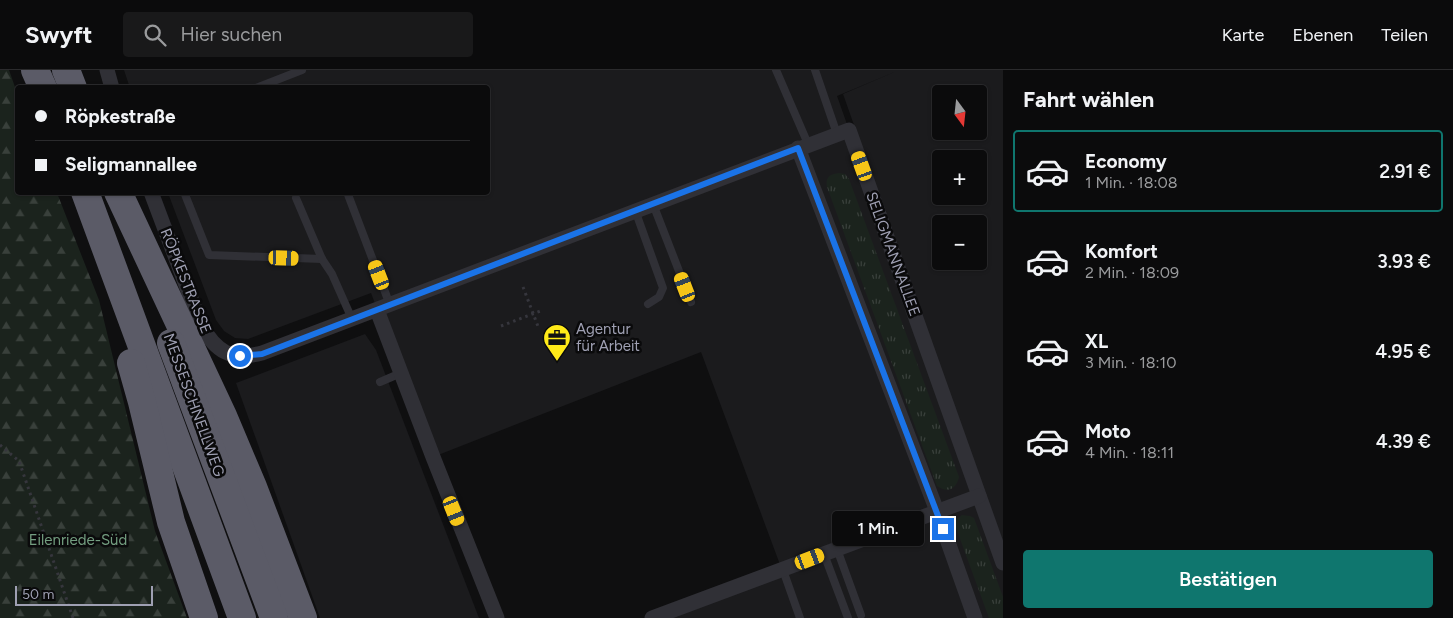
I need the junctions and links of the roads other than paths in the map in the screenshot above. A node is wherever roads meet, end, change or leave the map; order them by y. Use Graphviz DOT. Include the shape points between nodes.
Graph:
graph roads {
  1 [pos="35,70"];
  2 [pos="66,70"];
  3 [pos="107,70"];
  4 [pos="302,70"];
  5 [pos="776,70"];
  6 [pos="815,70"];
  7 [pos="42,85"];
  8 [pos="72,85"];
  9 [pos="111,85"];
  10 [pos="264,85"];
  11 [pos="837,134"];
  12 [pos="803,146"];
  13 [pos="85,195"];
  14 [pos="85,195"];
  15 [pos="115,195"];
  16 [pos="119,195"];
  17 [pos="152,195"];
  18 [pos="185,195"];
  19 [pos="348,195"];
  20 [pos="296,198"];
  21 [pos="654,204"];
  22 [pos="635,210"];
  23 [pos="322,259"];
  24 [pos="691,302"];
  25 [pos="648,304"];
  26 [pos="383,307"];
  27 [pos="352,319"];
  28 [pos="401,373"];
  29 [pos="380,382"];
  30 [pos="979,496"];
  31 [pos="937,511"];
  32 [pos="830,552"];
  33 [pos="1003,563"];
  34 [pos="783,570"];
  35 [pos="860,615"];
  36 [pos="204,618"];
  37 [pos="242,618"];
  38 [pos="274,618"];
  39 [pos="303,618"];
  40 [pos="497,618"];
  41 [pos="652,618"];
  42 [pos="800,618"];
  43 [pos="848,618"];
  44 [pos="975,618"];
  1 -- 7 [label="highway"];
  2 -- 8 [label="highway"];
  3 -- 9 [label="street"];
  4 -- 10 [label="lane"];
  5 -- 12 [label="lane"];
  6 -- 11 [label="lane"];
  11 -- 12 [label="street"];
  11 -- 30 [label="street, SELIGMANNALLEE" via="849,130"];
  12 -- 21 [label="street, RÖPKESTRASSE"];
  12 -- 31 [label="street"];
  13 -- 36 [label="highway" via="142,402 171,522"];
  14 -- 37 [label="highway, MESSESCHNELLWEG"];
  15 -- 38 [label="highway, MESSESCHNELLWEG"];
  16 -- 39 [label="highway" via="223,416"];
  17 -- 27 [label="street, RÖPKESTRASSE" via="201,326 219,349 229,354 252,356"];
  18 -- 23 [label="lane" via="209,256"];
  19 -- 26 [label="lane"];
  20 -- 23 [label="lane"];
  21 -- 22 [label="street, RÖPKESTRASSE"];
  21 -- 24 [label="lane"];
  22 -- 25 [label="lane" via="664,288 659,298"];
  22 -- 26 [label="street, RÖPKESTRASSE"];
  23 -- 27 [label="lane"];
  26 -- 27 [label="street, RÖPKESTRASSE"];
  26 -- 28 [label="street"];
  28 -- 29 [label="lane"];
  28 -- 40 [label="street"];
  30 -- 31 [label="street"];
  30 -- 33 [label="street, SELIGMANNALLEE"];
  31 -- 32 [label="street"];
  31 -- 44 [label="street"];
  32 -- 34 [label="street"];
  32 -- 35 [label="lane"];
  32 -- 43 [label="lane"];
  34 -- 41 [label="street"];
  34 -- 42 [label="lane"];
}
